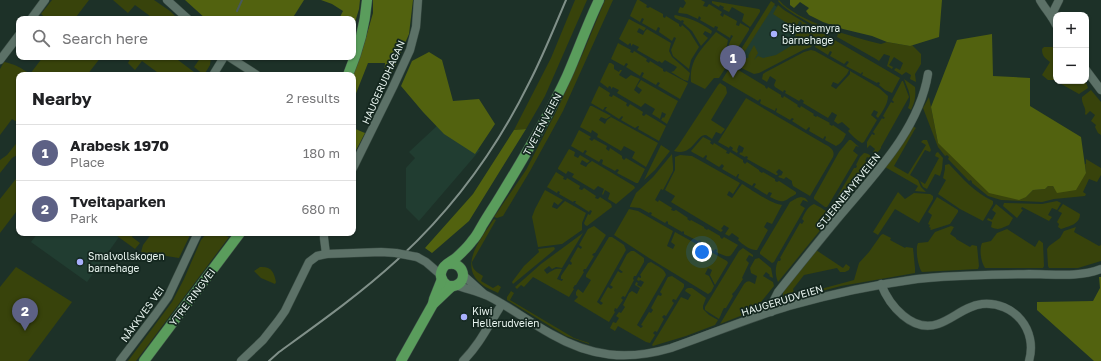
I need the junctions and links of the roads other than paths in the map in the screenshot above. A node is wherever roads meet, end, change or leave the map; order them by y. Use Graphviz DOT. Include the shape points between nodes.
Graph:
graph roads {
  1 [pos="45,0"];
  2 [pos="167,0"];
  3 [pos="367,0"];
  4 [pos="418,0"];
  5 [pos="599,0"];
  6 [pos="1040,0"];
  7 [pos="1059,0"];
  8 [pos="33,16"];
  9 [pos="185,16"];
  10 [pos="1052,16"];
  11 [pos="16,39"];
  12 [pos="356,54"];
  13 [pos="0,60"];
  14 [pos="222,60"];
  15 [pos="234,60"];
  16 [pos="354,60"];
  17 [pos="214,72"];
  18 [pos="252,72"];
  19 [pos="349,72"];
  20 [pos="928,74"];
  21 [pos="1089,74"];
  22 [pos="1101,90"];
  23 [pos="356,162"];
  24 [pos="197,236"];
  25 [pos="238,236"];
  26 [pos="324,236"];
  27 [pos="472,242"];
  28 [pos="326,254"];
  29 [pos="1101,268"];
  30 [pos="444,271"];
  31 [pos="462,272"];
  32 [pos="881,284"];
  33 [pos="454,286"];
  34 [pos="486,296"];
  35 [pos="433,304"];
  36 [pos="502,304"];
  37 [pos="771,312"];
  38 [pos="120,361"];
  39 [pos="144,361"];
  40 [pos="241,361"];
  41 [pos="401,361"];
  42 [pos="463,361"];
  43 [pos="1030,361"];
  1 -- 8 [label="street"];
  2 -- 9 [label="street"];
  3 -- 12 [label="main road"];
  4 -- 23 [label="street, HAUGERUDHAGAN" via="416,27 410,50"];
  5 -- 27 [label="main road, TVETENVEIEN" via="543,124"];
  6 -- 10 [label="street"];
  7 -- 10 [label="street"];
  11 -- 13 [label="street"];
  14 -- 17 [label="street"];
  15 -- 18 [label="street"];
  16 -- 19 [label="main road"];
  20 -- 37 [label="street, STJERNEMYRVEIEN" via="926,89 919,106 894,149 778,292"];
  21 -- 22 [label="street"];
  24 -- 38 [label="street, NÅKKVES VEI" via="168,297"];
  25 -- 39 [label="main road, YTRE RINGVEI"];
  26 -- 28 [label="street"];
  27 -- 30 [label="main road, TVETENVEIEN"];
  27 -- 31 [label="main road, TVETENVEIEN"];
  28 -- 30 [label="street, bridge" via="396,253 417,257"];
  28 -- 40 [label="street" via="317,256 309,262 278,321"];
  29 -- 32 [label="street, HAUGERUDVEIEN" via="1088,273 1068,275 952,276"];
  30 -- 31 [label="main road" via="454,264 460,267"];
  30 -- 33 [label="main road" via="445,283"];
  30 -- 35 [label="main road, TVETENVEIEN"];
  31 -- 33 [label="main road, TVETENVEIEN" via="461,281"];
  31 -- 34 [label="street, HAUGERUDVEIEN"];
  32 -- 37 [label="street, HAUGERUDVEIEN"];
  32 -- 43 [label="street" via="892,305 902,315 919,325 937,325 977,305 1002,306 1024,322 1032,342"];
  33 -- 34 [label="street, HAUGERUDVEIEN"];
  33 -- 35 [label="main road, TVETENVEIEN"];
  34 -- 36 [label="street, HAUGERUDVEIEN"];
  35 -- 41 [label="main road, TVETENVEIEN"];
  36 -- 37 [label="street, HAUGERUDVEIEN" via="551,334 580,348 625,356 671,348"];
  36 -- 42 [label="street" via="482,339"];
}
